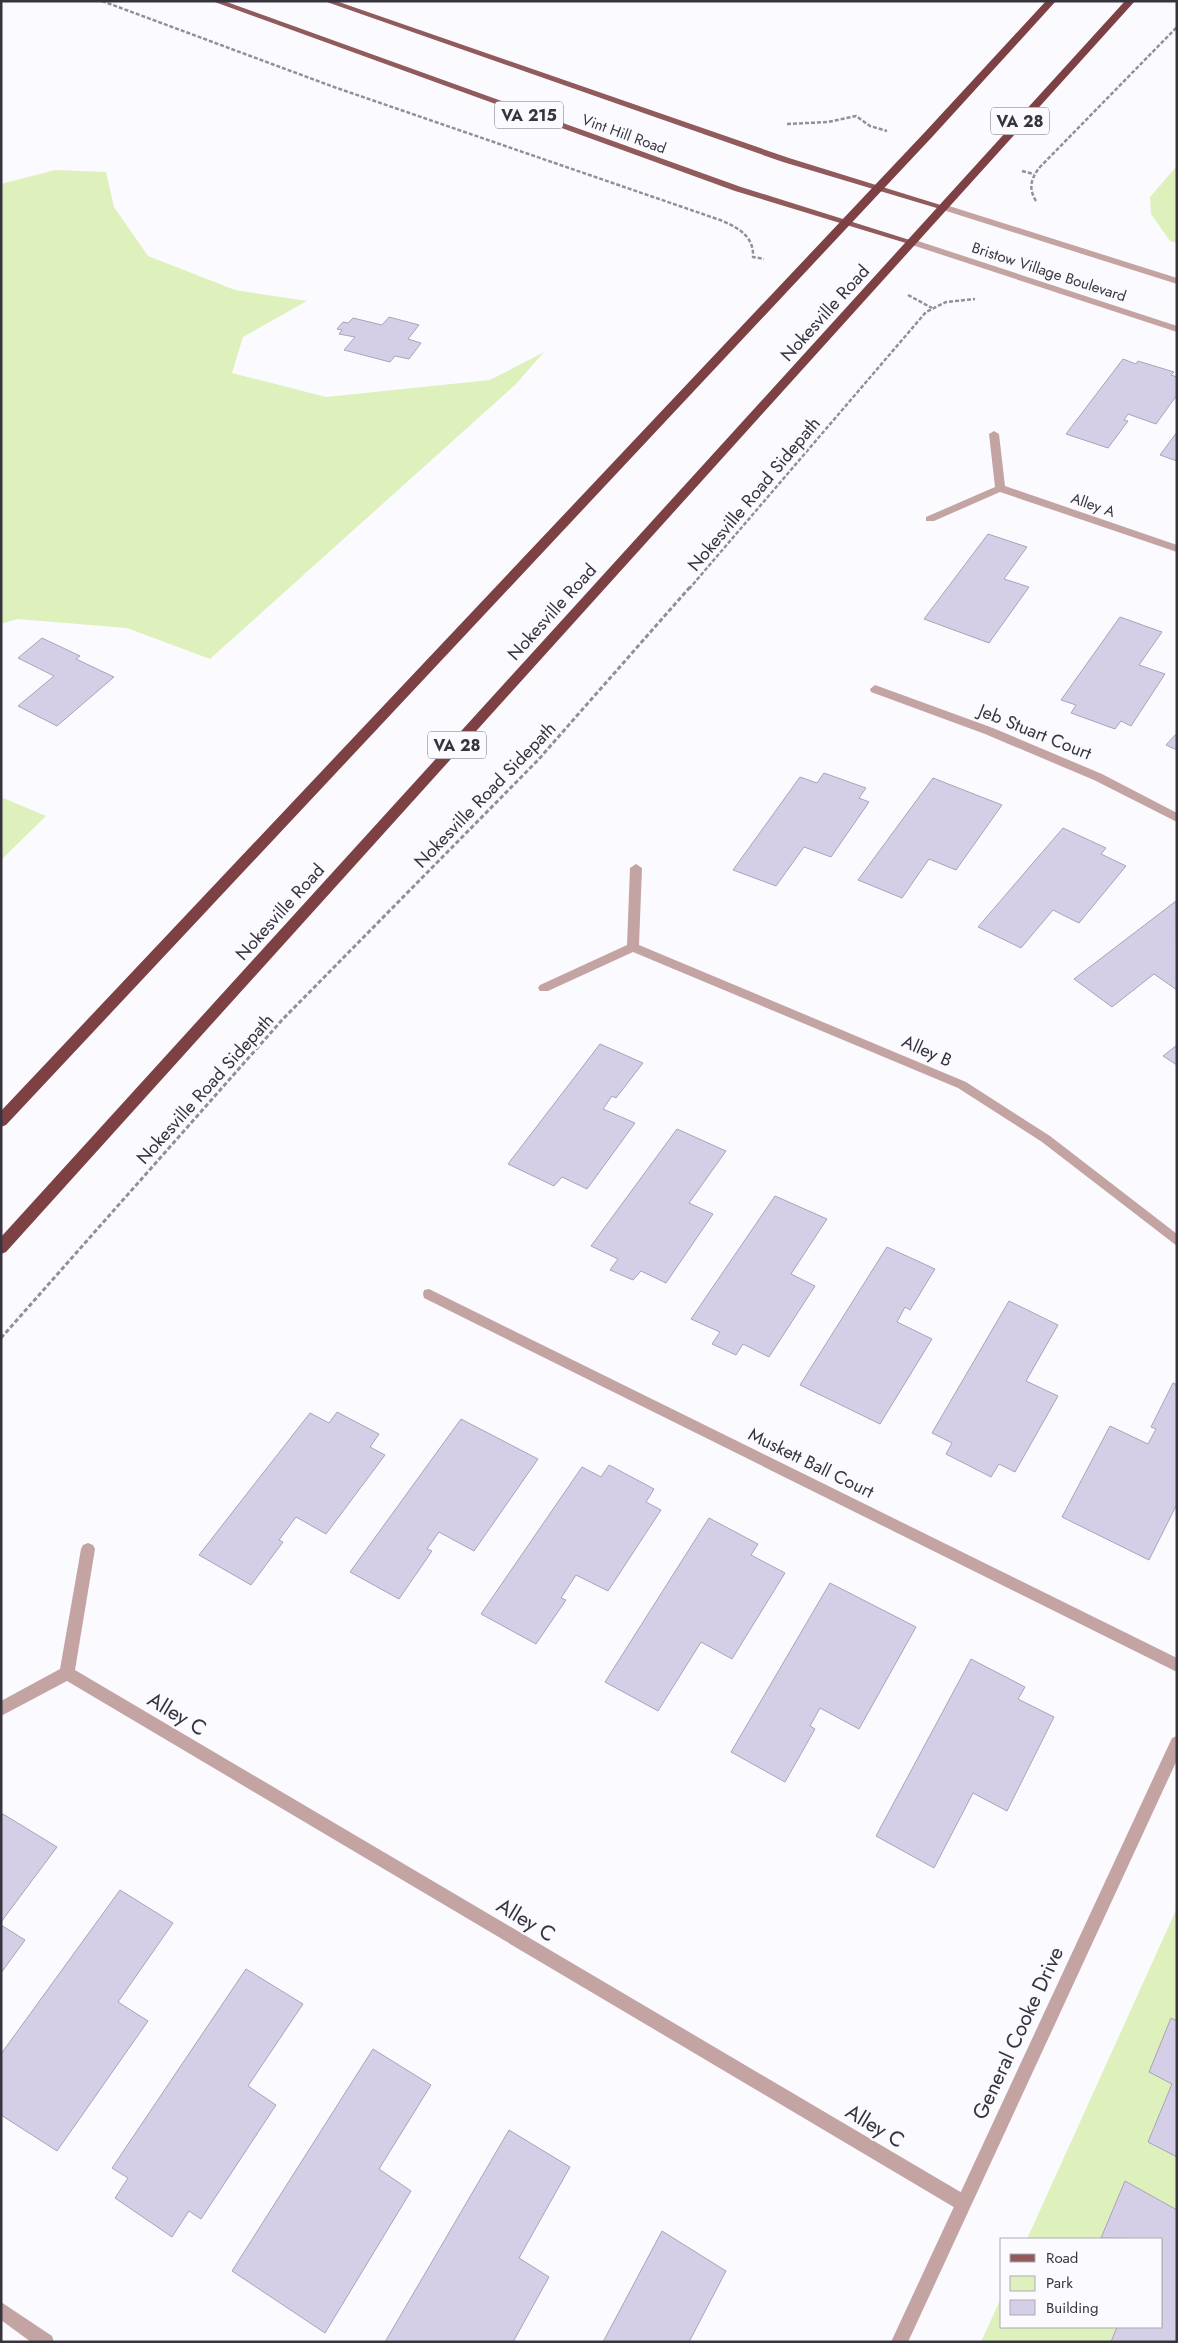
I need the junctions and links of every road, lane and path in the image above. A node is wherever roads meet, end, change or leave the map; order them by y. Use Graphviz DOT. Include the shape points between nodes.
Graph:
graph roads {
  1 [pos="102,1"];
  2 [pos="216,1"];
  3 [pos="328,1"];
  4 [pos="1050,1"];
  5 [pos="1130,1"];
  6 [pos="1177,27"];
  7 [pos="877,188"];
  8 [pos="1037,202"];
  9 [pos="943,208"];
  10 [pos="845,222"];
  11 [pos="912,242"];
  12 [pos="772,260"];
  13 [pos="1177,281"];
  14 [pos="915,297"];
  15 [pos="980,299"];
  16 [pos="932,308"];
  17 [pos="1177,329"];
  18 [pos="994,434"];
  19 [pos="1000,488"];
  20 [pos="930,519"];
  21 [pos="1177,549"];
  22 [pos="875,689"];
  23 [pos="1177,818"];
  24 [pos="636,868"];
  25 [pos="633,947"];
  26 [pos="544,988"];
  27 [pos="1,1120"];
  28 [pos="1177,1241"];
  29 [pos="1,1248"];
  30 [pos="429,1294"];
  31 [pos="1,1338"];
  32 [pos="88,1548"];
  33 [pos="1177,1665"];
  34 [pos="67,1673"];
  35 [pos="1,1709"];
  36 [pos="1177,1743"];
  37 [pos="963,2203"];
  38 [pos="1,2310"];
  39 [pos="46,2342"];
  40 [pos="899,2342"];
  1 -- 12 [label="path" via="471,137 723,221 747,235 754,247 753,257"];
  2 -- 10 [label="main road, Vint Hill Road / VA 215" via="728,186"];
  3 -- 7 [label="main road, Vint Hill Road / VA 215" via="786,160"];
  4 -- 7 [label="highway"];
  5 -- 9 [label="highway, Nokesville Road / VA 28"];
  6 -- 8 [label="path" via="1034,174 1030,186"];
  7 -- 9 [label="main road, Vint Hill Road / VA 215"];
  7 -- 10 [label="highway"];
  9 -- 11 [label="highway, Nokesville Road / VA 28"];
  9 -- 13 [label="street, Bristow Village Boulevard"];
  10 -- 11 [label="main road, Vint Hill Road / VA 215"];
  10 -- 27 [label="highway"];
  11 -- 17 [label="street, Bristow Village Boulevard"];
  11 -- 29 [label="highway, Nokesville Road / VA 28"];
  14 -- 16 [label="path"];
  15 -- 16 [label="path" via="954,300"];
  16 -- 31 [label="path, Nokesville Road Sidepath" via="538,760 282,1020"];
  18 -- 19 [label="street"];
  19 -- 20 [label="street"];
  19 -- 21 [label="street, Alley A"];
  22 -- 23 [label="street, Jeb Stuart Court" via="989,731 1098,777"];
  24 -- 25 [label="street"];
  25 -- 26 [label="street"];
  25 -- 28 [label="street, Alley B" via="962,1085 1046,1139"];
  30 -- 33 [label="street, Muskett Ball Court"];
  32 -- 34 [label="street"];
  34 -- 35 [label="street"];
  34 -- 37 [label="street, Alley C"];
  36 -- 37 [label="street, General Cooke Drive"];
  37 -- 40 [label="street, General Cooke Drive"];
  38 -- 39 [label="street"];
}
